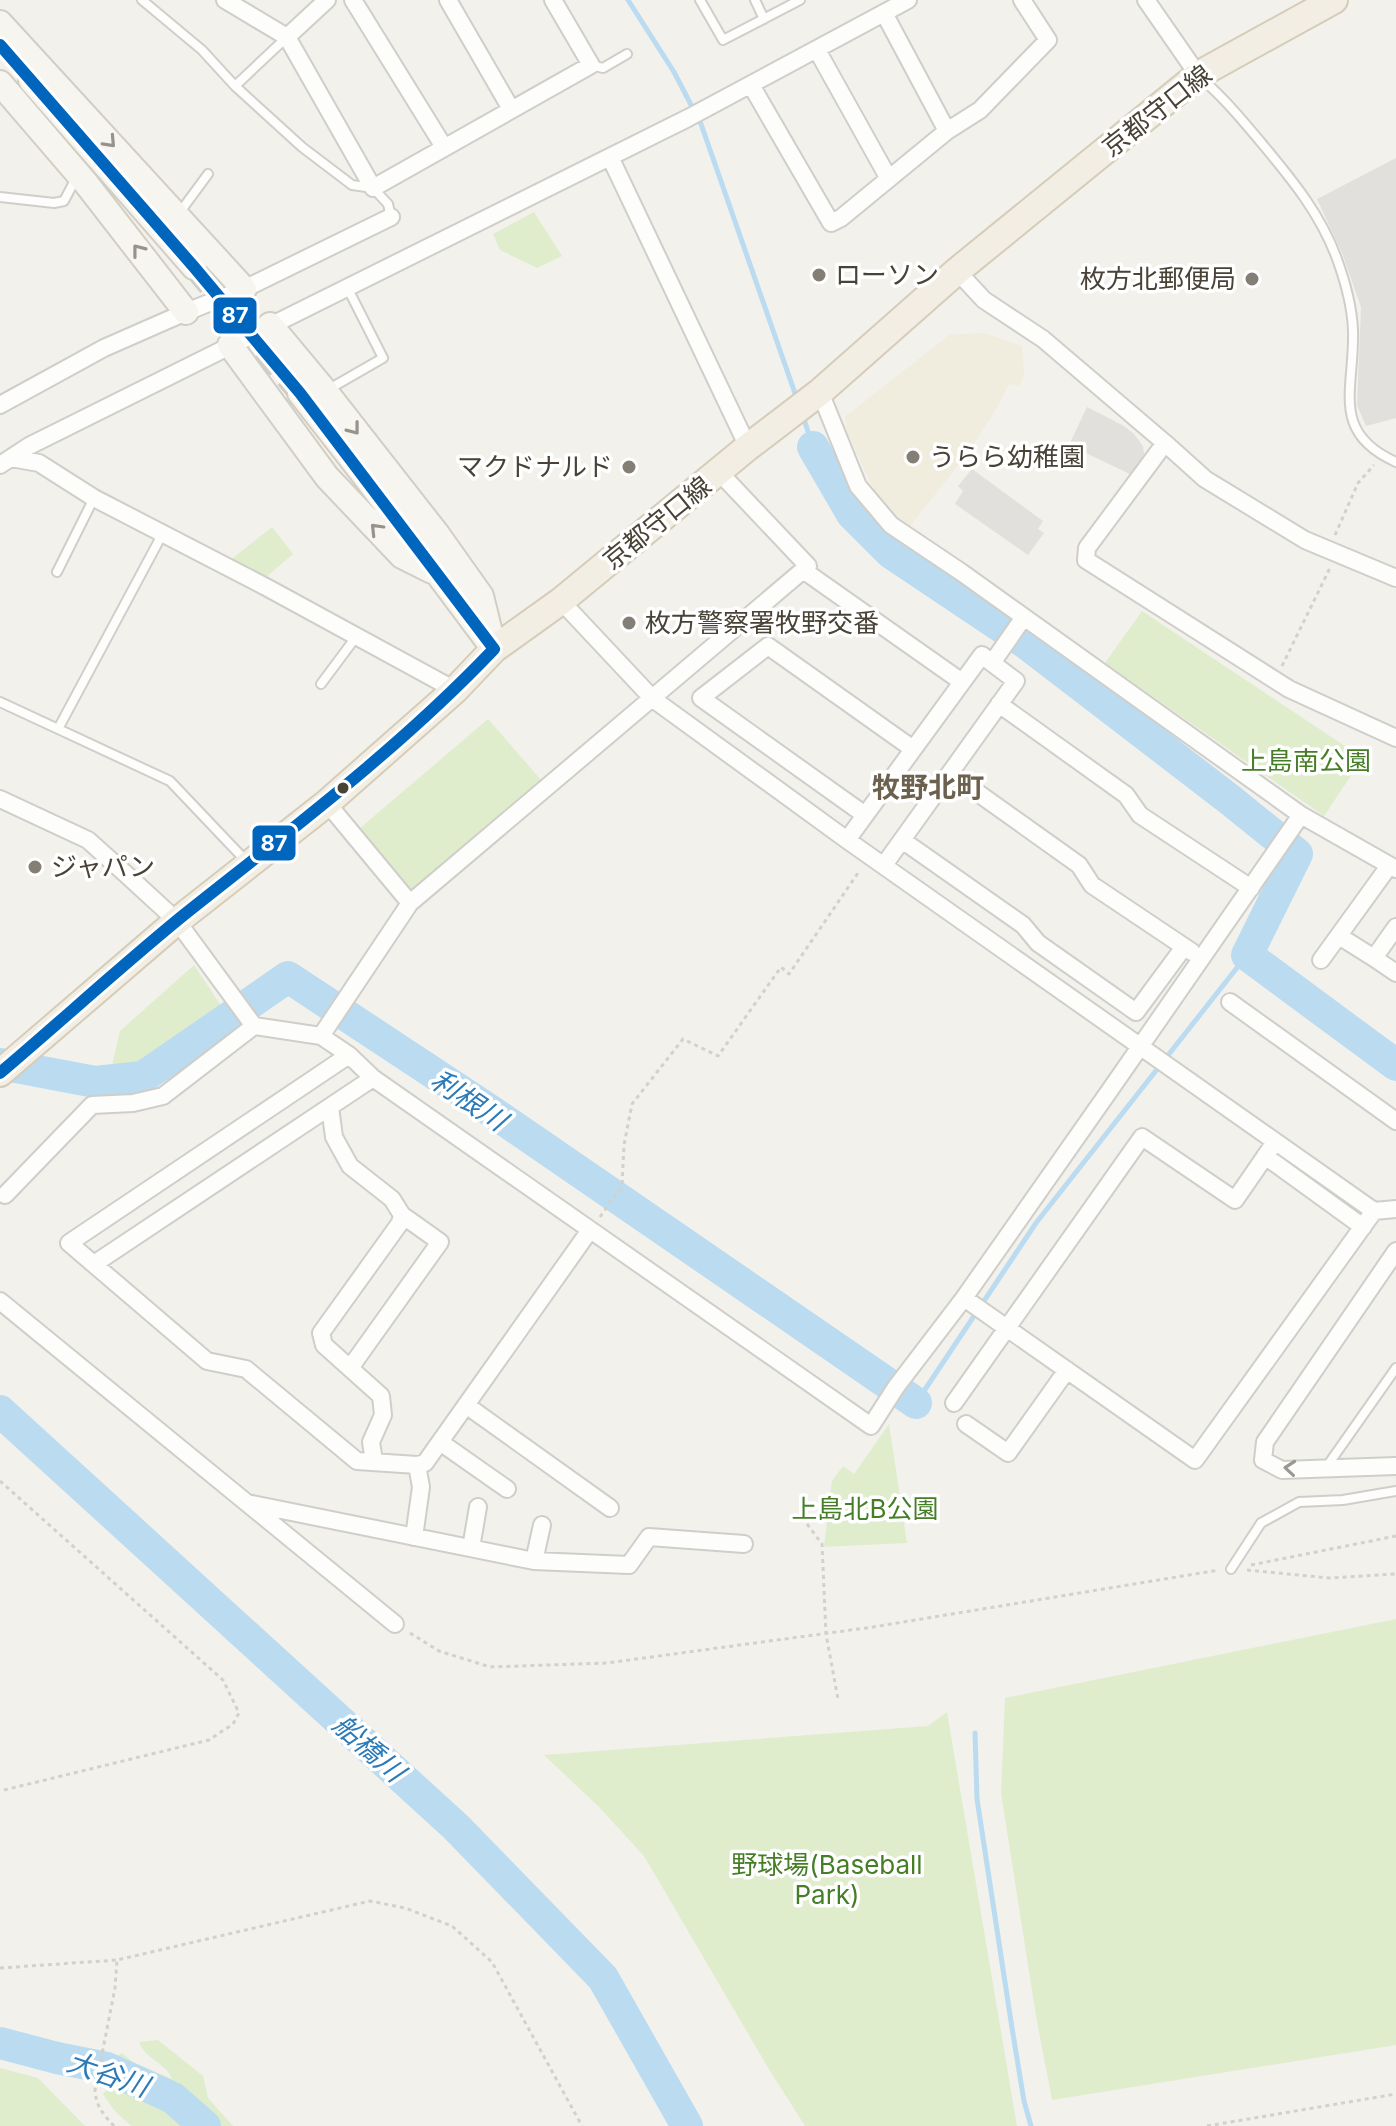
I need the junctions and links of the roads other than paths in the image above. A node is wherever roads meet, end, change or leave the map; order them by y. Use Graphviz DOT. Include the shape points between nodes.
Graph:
graph roads {
  1 [pos="142,0"];
  2 [pos="225,0"];
  3 [pos="327,0"];
  4 [pos="353,0"];
  5 [pos="448,0"];
  6 [pos="553,0"];
  7 [pos="700,0"];
  8 [pos="755,0"];
  9 [pos="800,0"];
  10 [pos="908,0"];
  11 [pos="1022,0"];
  12 [pos="1146,0"];
  13 [pos="1334,0"];
  14 [pos="884,13"];
  15 [pos="764,19"];
  16 [pos="0,23"];
  17 [pos="287,37"];
  18 [pos="0,45"];
  19 [pos="817,50"];
  20 [pos="627,54"];
  21 [pos="591,65"];
  22 [pos="1198,75"];
  23 [pos="0,83"];
  24 [pos="751,85"];
  25 [pos="235,86"];
  26 [pos="511,109"];
  27 [pos="947,131"];
  28 [pos="444,147"];
  29 [pos="610,157"];
  30 [pos="78,174"];
  31 [pos="208,174"];
  32 [pos="889,179"];
  33 [pos="373,188"];
  34 [pos="0,197"];
  35 [pos="178,216"];
  36 [pos="391,217"];
  37 [pos="194,267"];
  38 [pos="957,271"];
  39 [pos="347,287"];
  40 [pos="244,289"];
  41 [pos="186,312"];
  42 [pos="270,325"];
  43 [pos="230,345"];
  44 [pos="325,391"];
  45 [pos="300,393"];
  46 [pos="805,403"];
  47 [pos="0,405"];
  48 [pos="1165,443"];
  49 [pos="748,447"];
  50 [pos="6,461"];
  51 [pos="1396,462"];
  52 [pos="719,472"];
  53 [pos="94,498"];
  54 [pos="163,533"];
  55 [pos="803,570"];
  56 [pos="57,572"];
  57 [pos="438,574"];
  58 [pos="1396,578"];
  59 [pos="561,601"];
  60 [pos="1024,617"];
  61 [pos="356,636"];
  62 [pos="494,649"];
  63 [pos="992,663"];
  64 [pos="962,682"];
  65 [pos="321,684"];
  66 [pos="455,690"];
  67 [pos="653,699"];
  68 [pos="0,702"];
  69 [pos="999,704"];
  70 [pos="58,729"];
  71 [pos="1396,738"];
  72 [pos="913,749"];
  73 [pos="950,773"];
  74 [pos="0,799"];
  75 [pos="327,803"];
  76 [pos="865,815"];
  77 [pos="1301,815"];
  78 [pos="847,840"];
  79 [pos="902,840"];
  80 [pos="877,860"];
  81 [pos="250,864"];
  82 [pos="1393,868"];
  83 [pos="1251,888"];
  84 [pos="410,903"];
  85 [pos="177,921"];
  86 [pos="1396,927"];
  87 [pos="1339,936"];
  88 [pos="1184,947"];
  89 [pos="1374,958"];
  90 [pos="1202,959"];
  91 [pos="1321,960"];
  92 [pos="1396,973"];
  93 [pos="1230,1002"];
  94 [pos="251,1022"];
  95 [pos="325,1029"];
  96 [pos="1141,1047"];
  97 [pos="349,1055"];
  98 [pos="0,1073"];
  99 [pos="373,1078"];
  100 [pos="330,1107"];
  101 [pos="1396,1121"];
  102 [pos="1270,1149"];
  103 [pos="5,1195"];
  104 [pos="1396,1209"];
  105 [pos="1374,1211"];
  106 [pos="402,1215"];
  107 [pos="1363,1227"];
  108 [pos="590,1230"];
  109 [pos="1396,1251"];
  110 [pos="94,1264"];
  111 [pos="964,1298"];
  112 [pos="0,1301"];
  113 [pos="1007,1328"];
  114 [pos="350,1368"];
  115 [pos="1396,1368"];
  116 [pos="1067,1370"];
  117 [pos="954,1403"];
  118 [pos="466,1405"];
  119 [pos="966,1424"];
  120 [pos="440,1442"];
  121 [pos="374,1461"];
  122 [pos="417,1465"];
  123 [pos="1396,1466"];
  124 [pos="1325,1469"];
  125 [pos="507,1489"];
  126 [pos="1396,1491"];
  127 [pos="247,1503"];
  128 [pos="478,1507"];
  129 [pos="610,1508"];
  130 [pos="542,1525"];
  131 [pos="414,1537"];
  132 [pos="744,1544"];
  133 [pos="471,1548"];
  134 [pos="534,1561"];
  135 [pos="1231,1569"];
  136 [pos="395,1624"];
  1 -- 25 [label="lane" via="202,50"];
  2 -- 17 [label="street"];
  3 -- 17 [label="street"];
  4 -- 28 [label="street"];
  5 -- 26 [label="street"];
  6 -- 21 [label="street"];
  7 -- 15 [label="lane" via="723,40"];
  8 -- 15 [label="lane"];
  9 -- 15 [label="lane"];
  10 -- 14 [label="street"];
  11 -- 27 [label="street" via="1048,40 980,110"];
  12 -- 22 [label="street"];
  13 -- 22 [label="main road, 京都守口線"];
  14 -- 19 [label="street"];
  14 -- 27 [label="street"];
  16 -- 35 [label="street, one-way"];
  17 -- 25 [label="lane"];
  17 -- 33 [label="street"];
  18 -- 37 [label="street"];
  19 -- 24 [label="street"];
  19 -- 32 [label="street"];
  20 -- 21 [label="lane" via="603,68"];
  21 -- 26 [label="street"];
  22 -- 38 [label="main road, 京都守口線"];
  22 -- 51 [label="lane" via="1226,100 1314,211 1337,258 1351,307 1350,408 1355,430 1380,455"];
  23 -- 30 [label="street"];
  24 -- 29 [label="street"];
  24 -- 32 [label="street" via="831,223"];
  25 -- 33 [label="lane" via="352,185"];
  26 -- 28 [label="street"];
  27 -- 32 [label="street"];
  28 -- 33 [label="street"];
  29 -- 39 [label="street"];
  29 -- 49 [label="street"];
  30 -- 34 [label="lane" via="64,201"];
  41 -- 30 [label="street, one-way"];
  31 -- 35 [label="lane"];
  33 -- 36 [label="lane" via="388,204"];
  35 -- 40 [label="street"];
  36 -- 40 [label="street"];
  38 -- 46 [label="main road, 京都守口線"];
  38 -- 48 [label="street" via="984,300 1043,339"];
  39 -- 42 [label="street"];
  39 -- 44 [label="lane" via="383,358"];
  40 -- 41 [label="street"];
  41 -- 47 [label="street" via="104,348"];
  42 -- 43 [label="street"];
  42 -- 44 [label="street"];
  43 -- 50 [label="street"];
  57 -- 43 [label="street, one-way" via="402,556 327,477"];
  44 -- 62 [label="street, one-way" via="481,596"];
  45 -- 57 [label="street"];
  46 -- 49 [label="main road, 京都守口線"];
  46 -- 60 [label="street" via="858,486 891,525"];
  48 -- 58 [label="street" via="1205,479 1305,540"];
  48 -- 71 [label="street" via="1087,548 1086,560 1289,689"];
  49 -- 52 [label="main road, 京都守口線"];
  50 -- 53 [label="street" via="39,463"];
  52 -- 55 [label="street" via="808,566"];
  52 -- 59 [label="main road, 京都守口線"];
  53 -- 54 [label="street"];
  53 -- 56 [label="lane"];
  54 -- 61 [label="street"];
  54 -- 70 [label="lane"];
  55 -- 64 [label="street"];
  55 -- 67 [label="street"];
  57 -- 62 [label="street"];
  59 -- 62 [label="main road, 京都守口線"];
  59 -- 67 [label="street"];
  60 -- 63 [label="street"];
  60 -- 77 [label="street"];
  61 -- 65 [label="lane"];
  61 -- 66 [label="street"];
  62 -- 66 [label="main road, 京都守口線"];
  63 -- 64 [label="street" via="982,655"];
  63 -- 69 [label="street" via="1016,681"];
  64 -- 72 [label="street"];
  66 -- 75 [label="main road, 京都守口線"];
  67 -- 78 [label="street"];
  67 -- 84 [label="street"];
  68 -- 70 [label="lane"];
  69 -- 73 [label="street"];
  69 -- 83 [label="street" via="1126,795 1140,815"];
  70 -- 81 [label="lane" via="170,781"];
  72 -- 76 [label="street"];
  72 -- 76 [label="street" via="768,646 701,698"];
  73 -- 79 [label="street"];
  73 -- 88 [label="street" via="1079,865 1092,885"];
  74 -- 85 [label="street" via="88,840"];
  75 -- 81 [label="main road, 京都守口線"];
  75 -- 84 [label="street"];
  76 -- 78 [label="street"];
  77 -- 82 [label="street"];
  77 -- 83 [label="street"];
  78 -- 80 [label="street"];
  79 -- 80 [label="street"];
  79 -- 88 [label="street" via="1136,1012"];
  80 -- 96 [label="street"];
  81 -- 85 [label="main road, 京都守口線"];
  82 -- 87 [label="street"];
  83 -- 90 [label="street"];
  84 -- 95 [label="street"];
  85 -- 94 [label="street"];
  85 -- 98 [label="main road, 京都守口線"];
  86 -- 89 [label="street"];
  87 -- 89 [label="street"];
  87 -- 91 [label="street"];
  88 -- 90 [label="street"];
  89 -- 92 [label="street"];
  90 -- 96 [label="street"];
  93 -- 101 [label="street"];
  94 -- 95 [label="street"];
  94 -- 103 [label="street" via="163,1096 92,1105"];
  95 -- 97 [label="street"];
  96 -- 102 [label="street"];
  96 -- 111 [label="street"];
  97 -- 99 [label="street"];
  97 -- 110 [label="street" via="69,1243"];
  99 -- 100 [label="street"];
  99 -- 108 [label="street"];
  100 -- 106 [label="street" via="334,1137 350,1166 392,1199"];
  100 -- 110 [label="street"];
  102 -- 105 [label="street"];
  102 -- 107 [label="street"];
  102 -- 113 [label="street" via="1235,1200 1142,1137"];
  104 -- 105 [label="street"];
  105 -- 107 [label="street"];
  106 -- 114 [label="street" via="321,1333 324,1345"];
  106 -- 114 [label="street" via="440,1242"];
  107 -- 116 [label="street" via="1195,1460"];
  108 -- 111 [label="street" via="871,1426"];
  108 -- 118 [label="street"];
  124 -- 109 [label="street, one-way" via="1282,1470 1263,1460 1265,1442"];
  110 -- 121 [label="street" via="207,1361 246,1369 357,1461"];
  111 -- 113 [label="street"];
  112 -- 127 [label="street"];
  113 -- 116 [label="street"];
  113 -- 117 [label="street"];
  114 -- 121 [label="street" via="381,1396 383,1415 371,1442"];
  115 -- 124 [label="lane"];
  116 -- 119 [label="street" via="1008,1453"];
  118 -- 120 [label="street"];
  118 -- 129 [label="street"];
  120 -- 122 [label="street" via="425,1463"];
  120 -- 125 [label="street"];
  121 -- 122 [label="street"];
  122 -- 131 [label="street" via="421,1487"];
  123 -- 124 [label="street"];
  126 -- 135 [label="lane" via="1299,1502 1261,1523"];
  127 -- 131 [label="street"];
  127 -- 136 [label="street"];
  128 -- 133 [label="street"];
  130 -- 134 [label="street"];
  131 -- 133 [label="street"];
  132 -- 134 [label="street" via="649,1537 629,1565"];
  133 -- 134 [label="street"];
}
